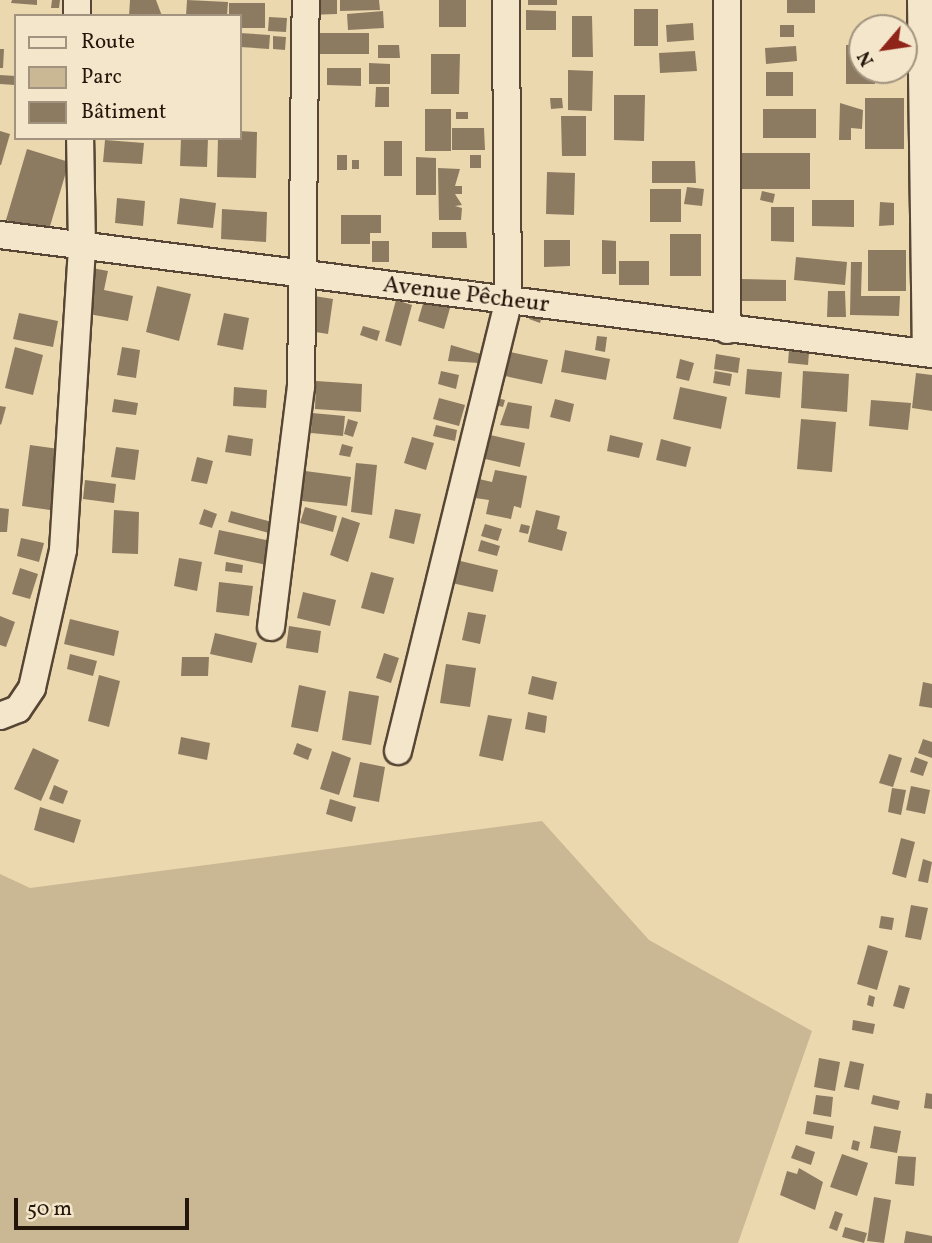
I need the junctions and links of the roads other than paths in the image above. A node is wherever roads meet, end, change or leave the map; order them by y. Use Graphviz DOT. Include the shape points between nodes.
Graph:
graph roads {
  1 [pos="306,0"];
  2 [pos="506,0"];
  3 [pos="727,0"];
  4 [pos="921,0"];
  5 [pos="80,140"];
  6 [pos="0,235"];
  7 [pos="82,248"];
  8 [pos="307,276"];
  9 [pos="508,302"];
  10 [pos="727,330"];
  11 [pos="929,354"];
  12 [pos="271,627"];
  13 [pos="0,716"];
  14 [pos="398,751"];
  1 -- 8 [label="street"];
  2 -- 9 [label="street"];
  3 -- 10 [label="street"];
  4 -- 11 [label="street"];
  5 -- 7 [label="street"];
  6 -- 7 [label="street, Avenue Pêcheur"];
  7 -- 8 [label="street, Avenue Pêcheur"];
  7 -- 13 [label="street" via="62,550 32,688 18,709"];
  8 -- 9 [label="street, Avenue Pêcheur"];
  8 -- 12 [label="street" via="293,464"];
  9 -- 10 [label="street, Avenue Pêcheur"];
  9 -- 14 [label="street"];
  10 -- 11 [label="street, Avenue Pêcheur"];
}
